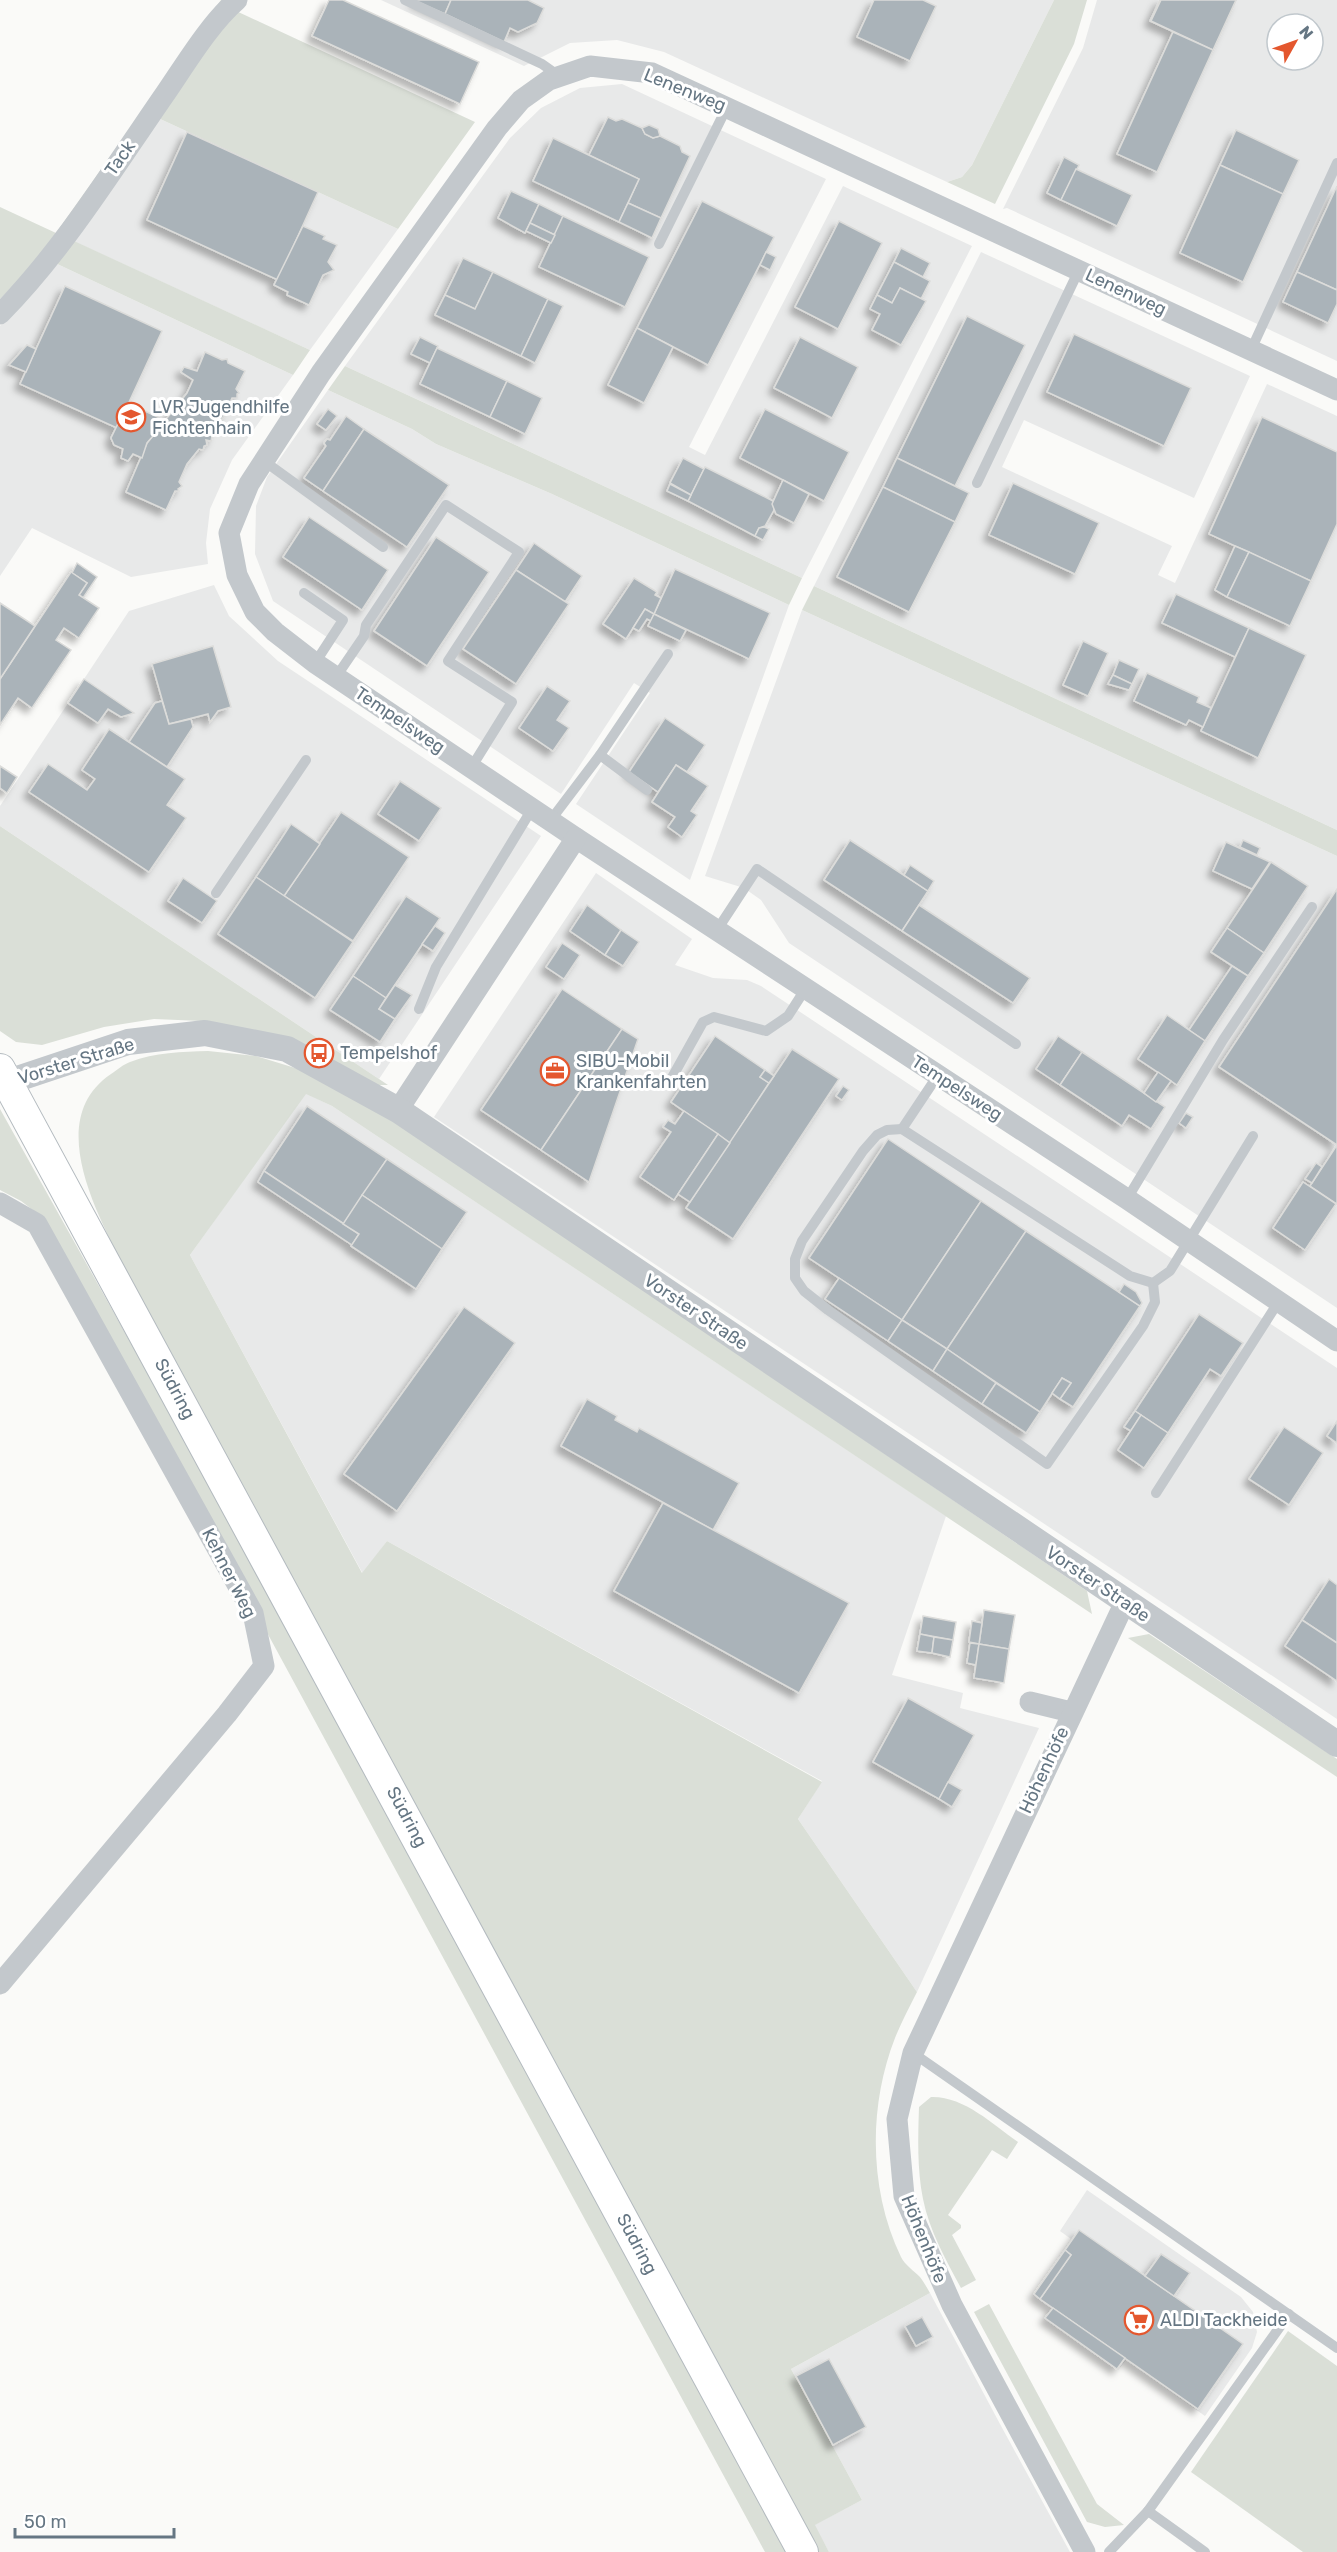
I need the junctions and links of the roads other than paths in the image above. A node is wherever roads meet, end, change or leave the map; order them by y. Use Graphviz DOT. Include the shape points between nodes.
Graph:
graph roads {
  1 [pos="237,0"];
  2 [pos="405,0"];
  3 [pos="560,76"];
  4 [pos="727,107"];
  5 [pos="1337,163"];
  6 [pos="659,244"];
  7 [pos="1079,270"];
  8 [pos="0,314"];
  9 [pos="1251,351"];
  10 [pos="1337,390"];
  11 [pos="264,461"];
  12 [pos="977,483"];
  13 [pos="383,547"];
  14 [pos="241,585"];
  15 [pos="304,593"];
  16 [pos="668,654"];
  17 [pos="315,663"];
  18 [pos="336,677"];
  19 [pos="600,755"];
  20 [pos="306,760"];
  21 [pos="471,768"];
  22 [pos="647,790"];
  23 [pos="532,809"];
  24 [pos="550,821"];
  25 [pos="576,838"];
  26 [pos="216,893"];
  27 [pos="1312,907"];
  28 [pos="717,930"];
  29 [pos="806,988"];
  30 [pos="419,1009"];
  31 [pos="1016,1044"];
  32 [pos="938,1075"];
  33 [pos="3,1078"];
  34 [pos="669,1083"];
  35 [pos="398,1110"];
  36 [pos="902,1129"];
  37 [pos="1253,1136"];
  38 [pos="1127,1199"];
  39 [pos="0,1203"];
  40 [pos="1188,1240"];
  41 [pos="1153,1283"];
  42 [pos="1279,1302"];
  43 [pos="1337,1341"];
  44 [pos="1156,1493"];
  45 [pos="1125,1602"];
  46 [pos="1030,1702"];
  47 [pos="1071,1712"];
  48 [pos="1337,1744"];
  49 [pos="0,1984"];
  50 [pos="913,2053"];
  51 [pos="1289,2314"];
  52 [pos="1337,2348"];
  53 [pos="1148,2511"];
  54 [pos="803,2552"];
  55 [pos="1085,2552"];
  56 [pos="1109,2552"];
  57 [pos="1205,2552"];
  1 -- 8 [label="street, Tack" via="199,46 56,249"];
  2 -- 3 [label="lane"];
  3 -- 4 [label="street, Lenenweg" via="590,66 652,73"];
  3 -- 11 [label="street, Lenenweg" via="521,100 497,128 321,373"];
  4 -- 6 [label="lane"];
  4 -- 7 [label="street, Lenenweg"];
  5 -- 9 [label="lane"];
  7 -- 9 [label="street, Lenenweg"];
  7 -- 12 [label="lane"];
  9 -- 10 [label="street, Lenenweg"];
  11 -- 13 [label="lane"];
  11 -- 14 [label="street, Lenenweg" via="249,484 229,533"];
  14 -- 17 [label="street, Tempelsweg" via="255,612"];
  15 -- 17 [label="lane" via="343,620"];
  16 -- 19 [label="lane"];
  17 -- 18 [label="street, Tempelsweg"];
  18 -- 21 [label="street, Tempelsweg"];
  18 -- 21 [label="lane" via="446,506 519,552 448,661 512,702"];
  19 -- 22 [label="lane"];
  19 -- 24 [label="lane"];
  20 -- 26 [label="lane"];
  21 -- 23 [label="street, Tempelsweg"];
  23 -- 24 [label="street, Tempelsweg"];
  23 -- 30 [label="lane" via="436,967"];
  24 -- 25 [label="street, Tempelsweg"];
  25 -- 28 [label="street, Tempelsweg"];
  25 -- 35 [label="street"];
  27 -- 38 [label="lane" via="1223,1040"];
  28 -- 29 [label="street, Tempelsweg"];
  28 -- 31 [label="lane" via="757,869"];
  29 -- 32 [label="street, Tempelsweg"];
  29 -- 34 [label="lane" via="788,1016 766,1031 714,1017 703,1022"];
  32 -- 36 [label="lane"];
  32 -- 38 [label="street, Tempelsweg"];
  33 -- 35 [label="street, Vorster Straße" via="128,1042 205,1033 287,1049"];
  33 -- 54 [label="main road, Südring"];
  35 -- 45 [label="street, Vorster Straße"];
  36 -- 41 [label="lane" via="1130,1276"];
  36 -- 41 [label="lane" via="877,1135 863,1151 802,1241 795,1258 795,1278 804,1291 828,1310 1047,1464 1143,1326 1155,1302"];
  37 -- 40 [label="lane"];
  38 -- 40 [label="street, Tempelsweg"];
  39 -- 49 [label="street, Kehner Weg" via="37,1224 253,1613 264,1666"];
  40 -- 41 [label="lane" via="1170,1271"];
  40 -- 42 [label="street, Tempelsweg"];
  42 -- 43 [label="street, Tempelsweg"];
  42 -- 44 [label="lane"];
  45 -- 47 [label="street, Höhenhöfe"];
  45 -- 48 [label="street, Vorster Straße"];
  46 -- 47 [label="street, Höhenhöfe"];
  47 -- 50 [label="street, Höhenhöfe"];
  50 -- 51 [label="lane"];
  50 -- 55 [label="street, Höhenhöfe" via="897,2119 904,2196 952,2305"];
  51 -- 52 [label="lane"];
  51 -- 53 [label="lane"];
  53 -- 56 [label="lane"];
  53 -- 57 [label="lane"];
}
